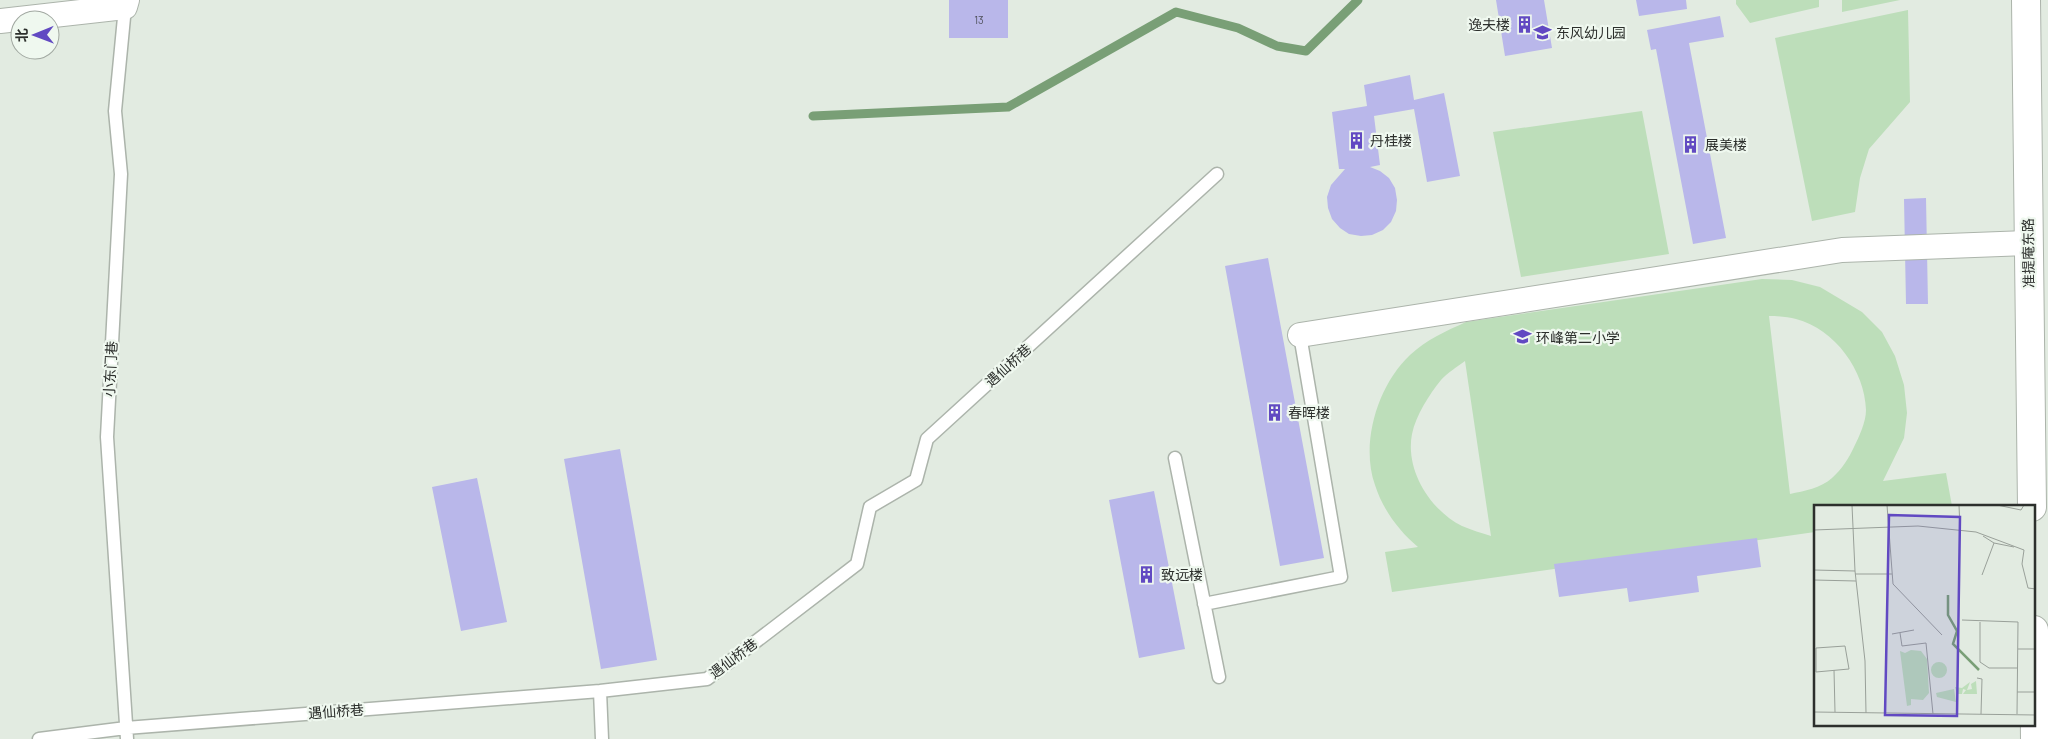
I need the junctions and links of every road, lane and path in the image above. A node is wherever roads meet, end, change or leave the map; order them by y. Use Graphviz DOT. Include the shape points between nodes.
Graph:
graph roads {
  1 [pos="2026,0"];
  2 [pos="126,3"];
  3 [pos="0,21"];
  4 [pos="1217,174"];
  5 [pos="2028,242"];
  6 [pos="1300,335"];
  7 [pos="1175,458"];
  8 [pos="2032,505"];
  9 [pos="1204,604"];
  10 [pos="1219,677"];
  11 [pos="600,691"];
  12 [pos="2035,726"];
  13 [pos="126,733"];
  14 [pos="39,739"];
  15 [pos="602,739"];
  16 [pos="2035,739"];
  1 -- 5 [label="main road, 准提庵东路"];
  2 -- 3 [label="street"];
  2 -- 13 [label="lane, 小东门巷" via="115,110 121,174 107,437"];
  4 -- 11 [label="lane, 遇仙桥巷" via="926,439 916,480 870,507 857,564 706,679"];
  5 -- 6 [label="street" via="1842,250"];
  5 -- 8 [label="main road, 准提庵东路"];
  6 -- 9 [label="lane" via="1341,578"];
  7 -- 9 [label="lane"];
  9 -- 10 [label="lane"];
  11 -- 13 [label="lane, 遇仙桥巷"];
  11 -- 15 [label="lane"];
  12 -- 16 [label="main road"];
  13 -- 14 [label="lane, 遇仙桥巷"];
}
